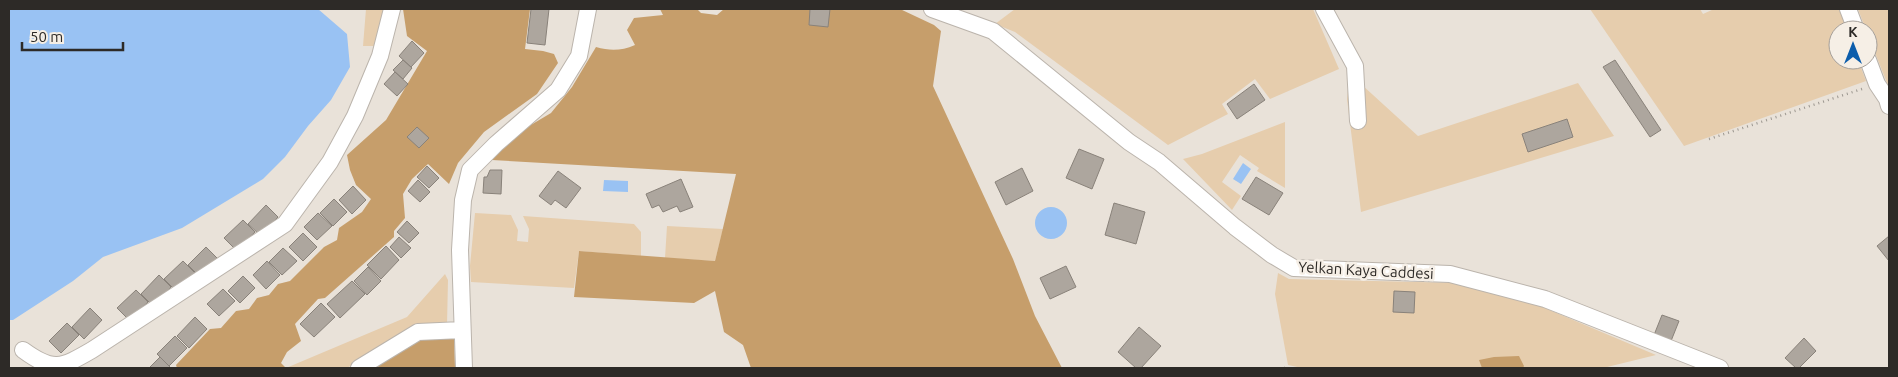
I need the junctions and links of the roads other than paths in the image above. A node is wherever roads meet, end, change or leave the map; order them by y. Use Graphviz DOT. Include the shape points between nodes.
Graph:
graph roads {
  1 [pos="392,9"];
  2 [pos="588,9"];
  3 [pos="932,9"];
  4 [pos="1324,9"];
  5 [pos="1872,70"];
  6 [pos="1889,106"];
  7 [pos="1358,121"];
  8 [pos="462,330"];
  9 [pos="23,350"];
  10 [pos="359,368"];
  11 [pos="464,368"];
  12 [pos="1720,368"];
  1 -- 9 [label="street" via="380,56 355,116 330,162 285,224 71,363 53,366 39,362"];
  2 -- 8 [label="street" via="579,56 558,90 470,170 463,200 460,250"];
  3 -- 12 [label="street, Yelkan Kaya Caddesi" via="993,31 1129,142 1159,162 1235,227 1294,268 1450,274 1545,299"];
  4 -- 7 [label="street" via="1355,66"];
  5 -- 6 [label="street"];
  8 -- 10 [label="street" via="418,332"];
  8 -- 11 [label="street"];
}
